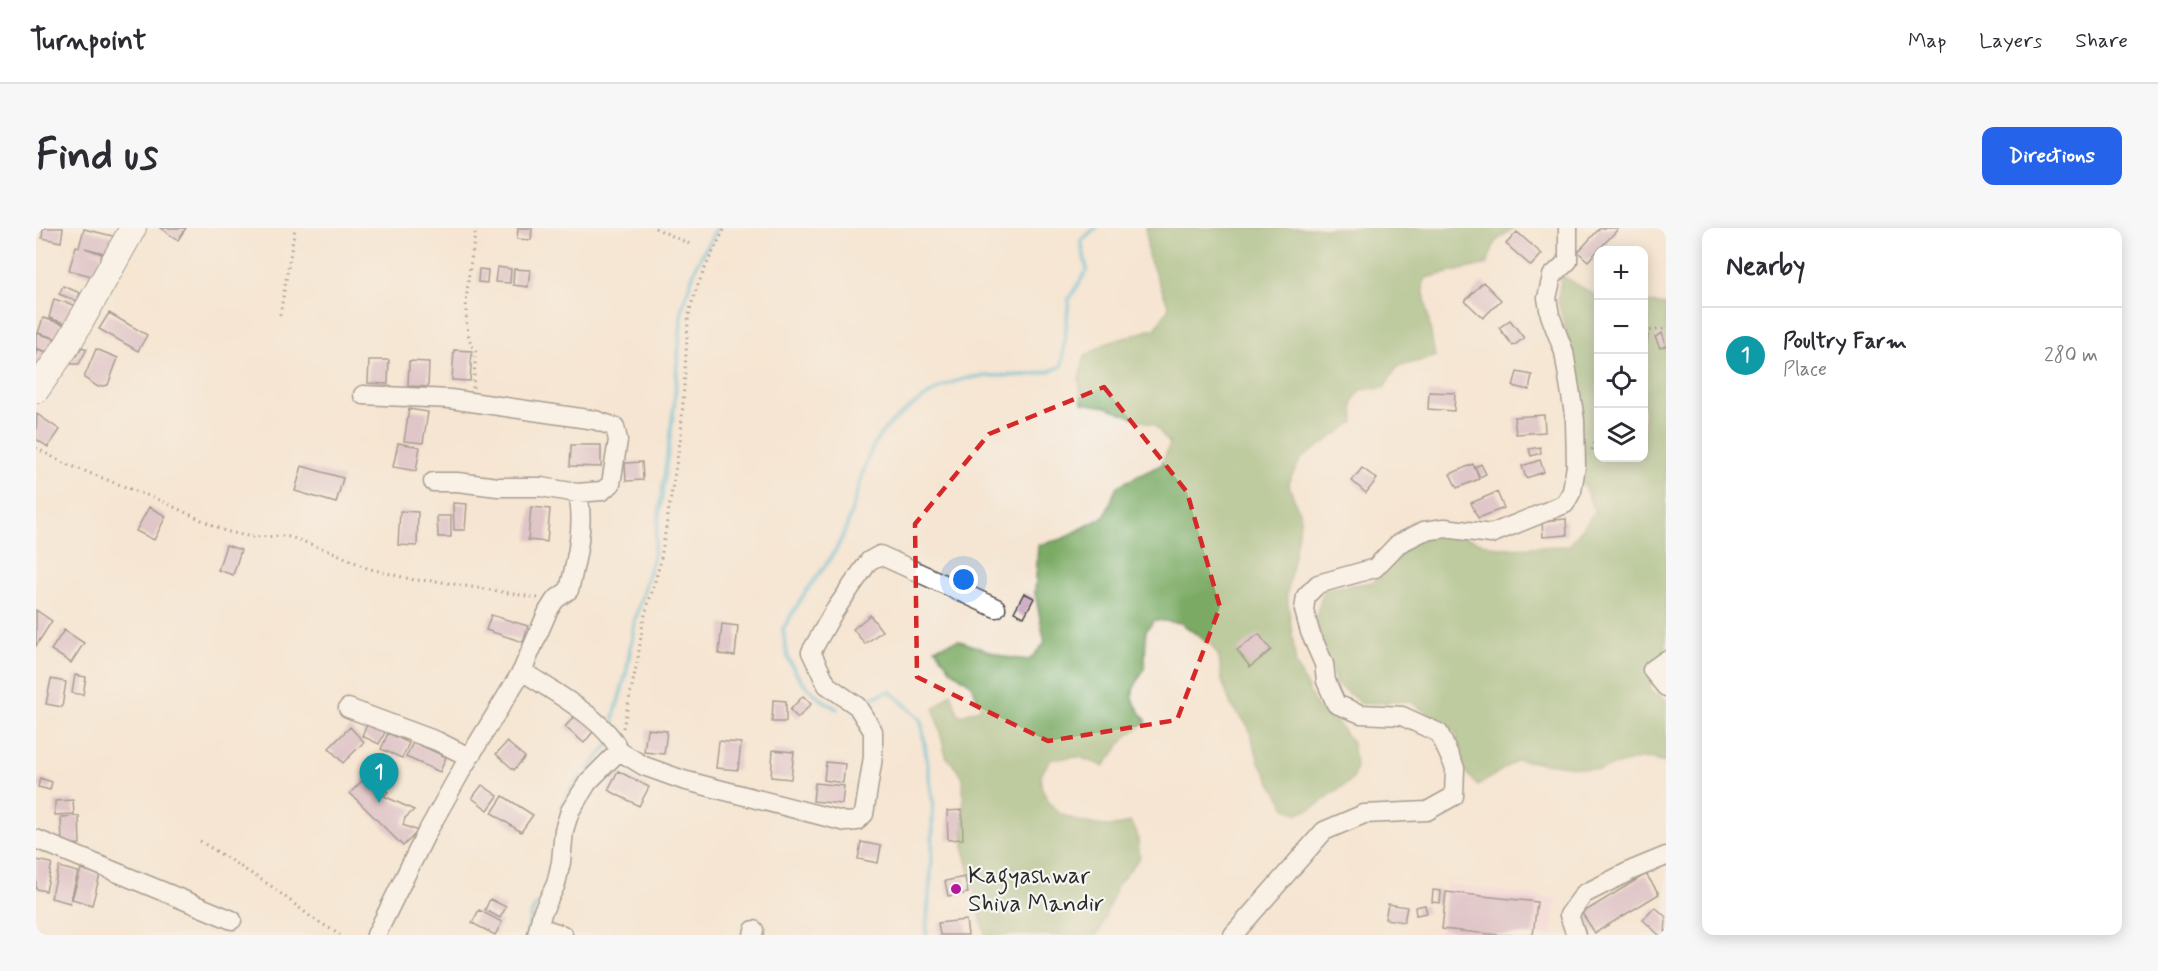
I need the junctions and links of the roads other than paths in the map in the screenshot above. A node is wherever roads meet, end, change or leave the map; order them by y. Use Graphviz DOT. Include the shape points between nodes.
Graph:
graph roads {
  1 [pos="133,228"];
  2 [pos="1568,228"];
  3 [pos="36,390"];
  4 [pos="363,395"];
  5 [pos="433,482"];
  6 [pos="577,493"];
  7 [pos="996,608"];
  8 [pos="1666,660"];
  9 [pos="522,671"];
  10 [pos="1666,687"];
  11 [pos="348,708"];
  12 [pos="614,742"];
  13 [pos="469,757"];
  14 [pos="36,839"];
  15 [pos="1666,856"];
  16 [pos="232,920"];
  17 [pos="538,931"];
  18 [pos="376,935"];
  19 [pos="562,935"];
  20 [pos="1233,935"];
  21 [pos="1576,935"];
  1 -- 3 [label="main road" via="68,344"];
  2 -- 20 [label="street" via="1568,261 1552,276 1547,298 1564,352 1575,420 1576,466 1572,491 1565,504 1491,534 1445,528 1424,531 1398,544 1375,568 1318,584 1306,596 1304,610 1310,632 1336,704 1361,714 1402,716 1439,733 1455,768 1454,796 1427,811 1364,814 1324,831"];
  4 -- 6 [label="street" via="450,399 595,420 615,427 618,440 611,484 602,491"];
  5 -- 6 [label="street" via="541,487"];
  6 -- 9 [label="street" via="581,506 576,564 569,590 555,600 538,629"];
  7 -- 12 [label="street" via="880,555 869,561 833,613 811,652 827,685 857,706 873,731 864,814 857,821 846,822 682,780 644,766"];
  8 -- 10 [label="street" via="1652,670"];
  9 -- 12 [label="street" via="575,706"];
  9 -- 13 [label="street"];
  11 -- 13 [label="street"];
  12 -- 17 [label="street" via="570,811 556,884"];
  13 -- 18 [label="street"];
  14 -- 16 [label="street"];
  15 -- 21 [label="street" via="1584,894 1569,915"];
  17 -- 19 [label="street"];
}
